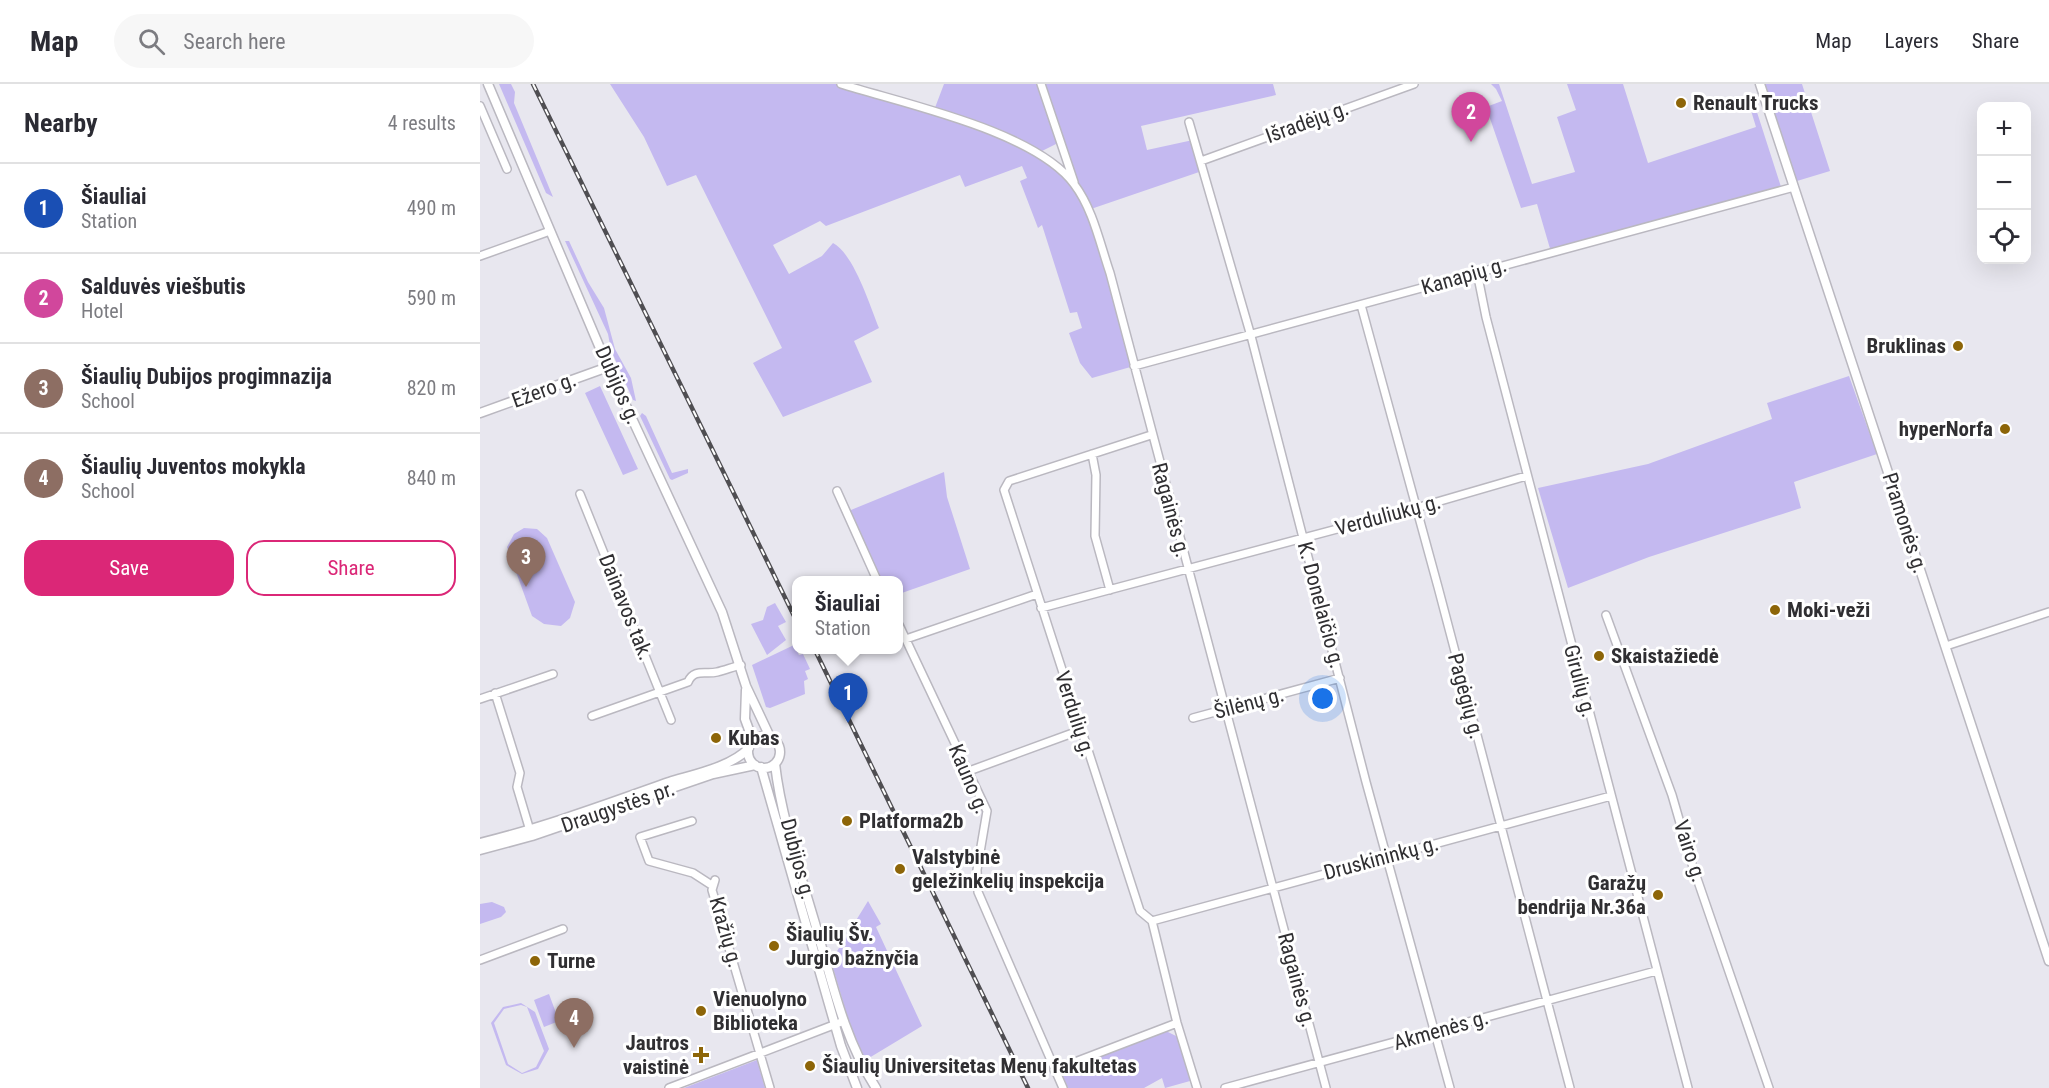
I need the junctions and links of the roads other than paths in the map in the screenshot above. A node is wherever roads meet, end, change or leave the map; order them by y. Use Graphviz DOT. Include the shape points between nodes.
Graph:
graph roads {
  1 [pos="488,84"];
  2 [pos="841,84"];
  3 [pos="1041,84"];
  4 [pos="1414,84"];
  5 [pos="1760,84"];
  6 [pos="480,106"];
  7 [pos="1189,122"];
  8 [pos="1201,161"];
  9 [pos="507,169"];
  10 [pos="1074,184"];
  11 [pos="1794,187"];
  12 [pos="550,231"];
  13 [pos="480,256"];
  14 [pos="1477,272"];
  15 [pos="1360,305"];
  16 [pos="1251,336"];
  17 [pos="1134,366"];
  18 [pos="608,367"];
  19 [pos="480,413"];
  20 [pos="1151,435"];
  21 [pos="1092,454"];
  22 [pos="1527,476"];
  23 [pos="837,491"];
  24 [pos="580,494"];
  25 [pos="1416,508"];
  26 [pos="1303,538"];
  27 [pos="1186,569"];
  28 [pos="875,576"];
  29 [pos="1110,590"];
  30 [pos="1036,594"];
  31 [pos="1041,608"];
  32 [pos="2049,612"];
  33 [pos="1606,615"];
  34 [pos="903,633"];
  35 [pos="906,639"];
  36 [pos="1946,646"];
  37 [pos="741,665"];
  38 [pos="553,674"];
  39 [pos="1340,678"];
  40 [pos="746,686"];
  41 [pos="495,693"];
  42 [pos="661,693"];
  43 [pos="480,699"];
  44 [pos="1224,710"];
  45 [pos="592,716"];
  46 [pos="1193,718"];
  47 [pos="671,720"];
  48 [pos="1081,730"];
  49 [pos="770,737"];
  50 [pos="751,745"];
  51 [pos="775,764"];
  52 [pos="758,766"];
  53 [pos="969,771"];
  54 [pos="1611,796"];
  55 [pos="692,821"];
  56 [pos="1501,825"];
  57 [pos="531,833"];
  58 [pos="480,843"];
  59 [pos="480,850"];
  60 [pos="1387,856"];
  61 [pos="1272,887"];
  62 [pos="1152,921"];
  63 [pos="563,928"];
  64 [pos="480,960"];
  65 [pos="2049,962"];
  66 [pos="1656,971"];
  67 [pos="1547,999"];
  68 [pos="839,1022"];
  69 [pos="1177,1023"];
  70 [pos="1434,1032"];
  71 [pos="759,1053"];
  72 [pos="1320,1064"];
  73 [pos="1054,1070"];
  74 [pos="669,1088"];
  75 [pos="770,1088"];
  76 [pos="857,1088"];
  77 [pos="876,1088"];
  78 [pos="1063,1088"];
  79 [pos="1197,1088"];
  80 [pos="1225,1088"];
  81 [pos="1326,1088"];
  82 [pos="1450,1088"];
  83 [pos="1570,1088"];
  84 [pos="1689,1088"];
  85 [pos="1769,1088"];
  1 -- 12 [label="main road, Dubijos g."];
  2 -- 10 [label="street, Ragainės g." via="981,127 1039,152"];
  3 -- 10 [label="street"];
  4 -- 8 [label="street, Išradėjų g."];
  5 -- 11 [label="main road, Pramonės g."];
  6 -- 9 [label="street"];
  7 -- 8 [label="street, K. Donelaičio g."];
  8 -- 16 [label="street, K. Donelaičio g."];
  10 -- 17 [label="street, Ragainės g." via="1098,236"];
  11 -- 14 [label="street, Kanapių g."];
  11 -- 36 [label="main road, Pramonės g."];
  12 -- 13 [label="street"];
  12 -- 18 [label="main road, Dubijos g."];
  14 -- 15 [label="street, Kanapių g."];
  14 -- 22 [label="street, Girulių g."];
  15 -- 16 [label="street, Kanapių g."];
  15 -- 25 [label="street, Pagėgių g."];
  16 -- 17 [label="street, Kanapių g."];
  16 -- 26 [label="street, K. Donelaičio g."];
  17 -- 20 [label="street, Ragainės g."];
  18 -- 19 [label="main road, Ežero g."];
  18 -- 37 [label="main road, Dubijos g." via="723,612"];
  20 -- 21 [label="street, Verdulių g."];
  20 -- 27 [label="street, Ragainės g."];
  21 -- 29 [label="street" via="1096,476 1095,536"];
  21 -- 30 [label="street, Verdulių g." via="1009,481 1005,486"];
  22 -- 25 [label="street, Verduliukų g."];
  22 -- 54 [label="street, Girulių g."];
  23 -- 28 [label="street"];
  24 -- 42 [label="street, Dainavos tak."];
  25 -- 26 [label="street, Verduliukų g."];
  25 -- 56 [label="street, Pagėgių g."];
  26 -- 27 [label="street, Verduliukų g."];
  26 -- 39 [label="street, K. Donelaičio g."];
  27 -- 29 [label="street, Verduliukų g."];
  27 -- 44 [label="street, Ragainės g."];
  29 -- 31 [label="street, Verduliukų g."];
  30 -- 31 [label="street, Verdulių g."];
  30 -- 35 [label="street"];
  31 -- 48 [label="street, Verdulių g."];
  32 -- 36 [label="street"];
  33 -- 85 [label="street, Vairo g." via="1672,795"];
  34 -- 35 [label="street, Kauno g."];
  35 -- 53 [label="street, Kauno g."];
  36 -- 65 [label="main road, Pramonės g."];
  37 -- 40 [label="main road, Dubijos g."];
  37 -- 42 [label="street" via="714,673 701,671 688,682"];
  38 -- 41 [label="street"];
  39 -- 44 [label="street, Šilėnų g."];
  39 -- 60 [label="street, K. Donelaičio g."];
  40 -- 49 [label="main road, Dubijos g."];
  40 -- 50 [label="main road, Dubijos g." via="745,719"];
  41 -- 43 [label="street"];
  41 -- 57 [label="street" via="520,773 517,787"];
  42 -- 45 [label="street"];
  42 -- 47 [label="street, Dainavos tak."];
  44 -- 46 [label="street, Šilėnų g."];
  44 -- 61 [label="street, Ragainės g."];
  48 -- 53 [label="street"];
  48 -- 62 [label="street, Verdulių g." via="1140,911"];
  49 -- 50 [label="main road" via="762,736"];
  49 -- 51 [label="main road" via="780,750"];
  50 -- 52 [label="main road" via="749,757"];
  50 -- 57 [label="main road, Draugystės pr." via="740,758"];
  51 -- 52 [label="main road"];
  51 -- 68 [label="main road, Dubijos g."];
  52 -- 57 [label="main road, Draugystės pr." via="713,774"];
  52 -- 68 [label="main road, Dubijos g."];
  53 -- 73 [label="street, Kauno g." via="987,811 977,870 978,892"];
  54 -- 56 [label="street, Druskininkų g."];
  54 -- 66 [label="street, Girulių g."];
  55 -- 71 [label="street, Kražių g." via="640,837 641,842 649,861 714,883 712,890"];
  56 -- 60 [label="street, Druskininkų g."];
  56 -- 67 [label="street, Pagėgių g."];
  57 -- 58 [label="main road, Draugystės pr."];
  57 -- 59 [label="main road, Draugystės pr."];
  60 -- 61 [label="street, Druskininkų g."];
  60 -- 70 [label="street, K. Donelaičio g."];
  61 -- 62 [label="street, Druskininkų g."];
  61 -- 72 [label="street, Ragainės g."];
  62 -- 69 [label="street, Verdulių g."];
  63 -- 64 [label="street"];
  66 -- 67 [label="street, Akmenės g."];
  66 -- 84 [label="street, Girulių g."];
  67 -- 70 [label="street, Akmenės g."];
  67 -- 83 [label="street, Pagėgių g."];
  68 -- 71 [label="street"];
  68 -- 76 [label="main road, Dubijos g."];
  68 -- 77 [label="main road, Dubijos g."];
  69 -- 73 [label="street"];
  69 -- 79 [label="street, Verdulių g."];
  70 -- 72 [label="street, Akmenės g."];
  70 -- 82 [label="street, K. Donelaičio g."];
  71 -- 74 [label="street"];
  71 -- 75 [label="street, Kražių g."];
  72 -- 80 [label="street, Akmenės g."];
  72 -- 81 [label="street, Ragainės g."];
  73 -- 78 [label="street, Kauno g."];
}
